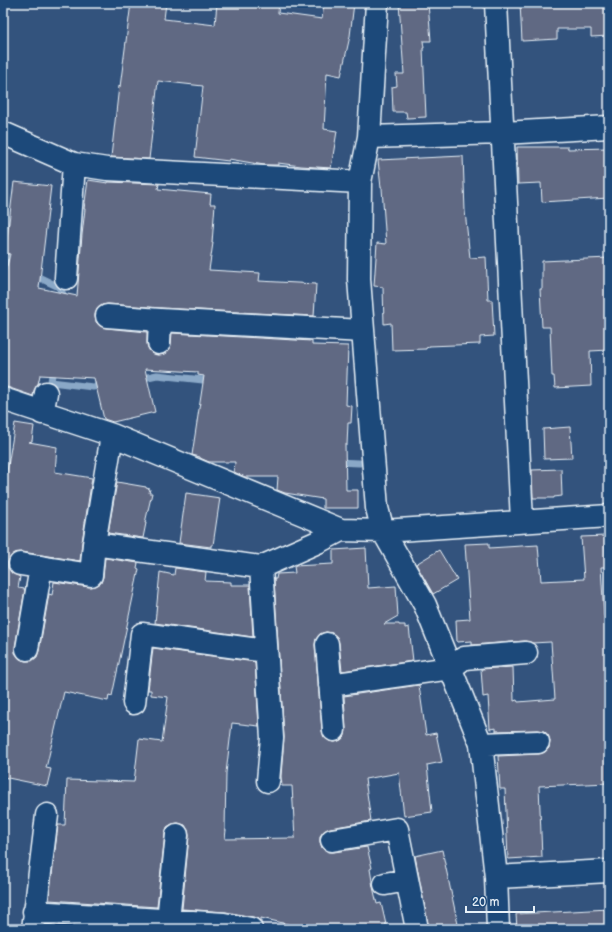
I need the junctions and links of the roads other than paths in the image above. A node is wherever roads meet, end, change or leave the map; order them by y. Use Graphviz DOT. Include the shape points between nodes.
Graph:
graph roads {
  1 [pos="378,3"];
  2 [pos="496,3"];
  3 [pos="609,127"];
  4 [pos="3,133"];
  5 [pos="502,133"];
  6 [pos="369,137"];
  7 [pos="74,164"];
  8 [pos="360,182"];
  9 [pos="66,278"];
  10 [pos="107,316"];
  11 [pos="160,320"];
  12 [pos="363,331"];
  13 [pos="159,343"];
  14 [pos="3,402"];
  15 [pos="112,435"];
  16 [pos="609,516"];
  17 [pos="522,521"];
  18 [pos="341,530"];
  19 [pos="383,531"];
  20 [pos="94,544"];
  21 [pos="20,564"];
  22 [pos="41,567"];
  23 [pos="261,567"];
  24 [pos="327,644"];
  25 [pos="28,650"];
  26 [pos="266,651"];
  27 [pos="526,653"];
  28 [pos="451,668"];
  29 [pos="330,685"];
  30 [pos="134,703"];
  31 [pos="334,730"];
  32 [pos="538,742"];
  33 [pos="481,744"];
  34 [pos="268,781"];
  35 [pos="47,815"];
  36 [pos="177,835"];
  37 [pos="332,840"];
  38 [pos="609,871"];
  39 [pos="496,877"];
  40 [pos="407,880"];
  41 [pos="385,884"];
  42 [pos="34,920"];
  43 [pos="168,920"];
  44 [pos="251,929"];
  45 [pos="417,929"];
  46 [pos="498,929"];
  1 -- 6 [label="street"];
  2 -- 5 [label="street"];
  3 -- 5 [label="street"];
  4 -- 7 [label="street"];
  5 -- 6 [label="street"];
  5 -- 17 [label="street"];
  6 -- 8 [label="street"];
  7 -- 8 [label="street" via="107,169"];
  7 -- 9 [label="street"];
  8 -- 12 [label="street" via="358,279"];
  10 -- 11 [label="street"];
  11 -- 12 [label="street"];
  11 -- 13 [label="street"];
  12 -- 19 [label="street" via="377,508"];
  14 -- 15 [label="street" via="44,403"];
  15 -- 18 [label="street"];
  15 -- 20 [label="street"];
  16 -- 17 [label="street"];
  17 -- 19 [label="street"];
  18 -- 19 [label="street"];
  18 -- 23 [label="street"];
  19 -- 28 [label="street" via="425,605"];
  20 -- 22 [label="street" via="90,575"];
  20 -- 23 [label="street"];
  21 -- 22 [label="street"];
  22 -- 25 [label="street"];
  23 -- 26 [label="street"];
  24 -- 29 [label="street"];
  26 -- 30 [label="street" via="142,634"];
  26 -- 34 [label="street" via="272,738"];
  27 -- 28 [label="street" via="464,658"];
  28 -- 29 [label="street"];
  28 -- 33 [label="street"];
  29 -- 31 [label="street"];
  32 -- 33 [label="street"];
  33 -- 39 [label="street"];
  35 -- 42 [label="street"];
  36 -- 43 [label="street"];
  37 -- 40 [label="street" via="397,829"];
  38 -- 39 [label="street"];
  39 -- 46 [label="street"];
  40 -- 41 [label="street"];
  40 -- 45 [label="street"];
  42 -- 43 [label="street"];
  43 -- 44 [label="street" via="224,924"];
}
